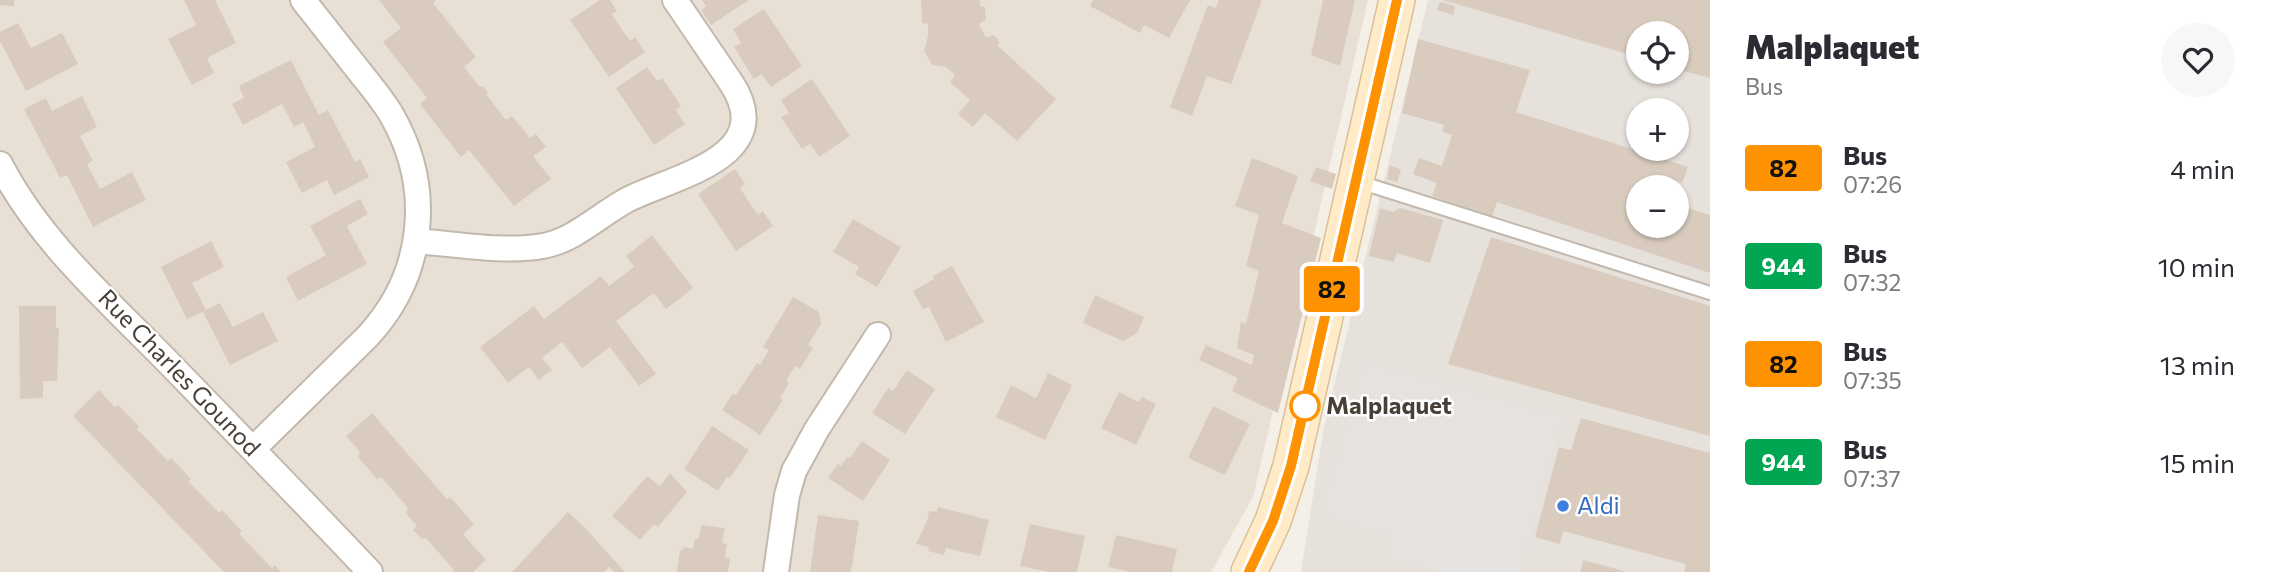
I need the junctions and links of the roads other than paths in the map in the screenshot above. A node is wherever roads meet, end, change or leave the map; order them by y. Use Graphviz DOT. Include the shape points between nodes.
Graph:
graph roads {
  1 [pos="303,0"];
  2 [pos="675,0"];
  3 [pos="1397,0"];
  4 [pos="0,164"];
  5 [pos="1356,181"];
  6 [pos="416,242"];
  7 [pos="1710,293"];
  8 [pos="878,335"];
  9 [pos="253,449"];
  10 [pos="370,572"];
  11 [pos="776,572"];
  12 [pos="1248,572"];
  1 -- 6 [label="street" via="385,104 402,136 417,196"];
  2 -- 6 [label="street" via="736,90 743,114 741,129 729,150 701,169 625,201 567,239 550,244 512,248"];
  3 -- 5 [label="main road"];
  4 -- 9 [label="street, Rue Charles Gounod" via="23,203 67,259"];
  5 -- 7 [label="lane"];
  5 -- 12 [label="main road" via="1291,466 1273,521"];
  6 -- 9 [label="street" via="407,276 384,318"];
  8 -- 11 [label="street" via="794,471"];
  9 -- 10 [label="street, Rue Charles Gounod"];
}
